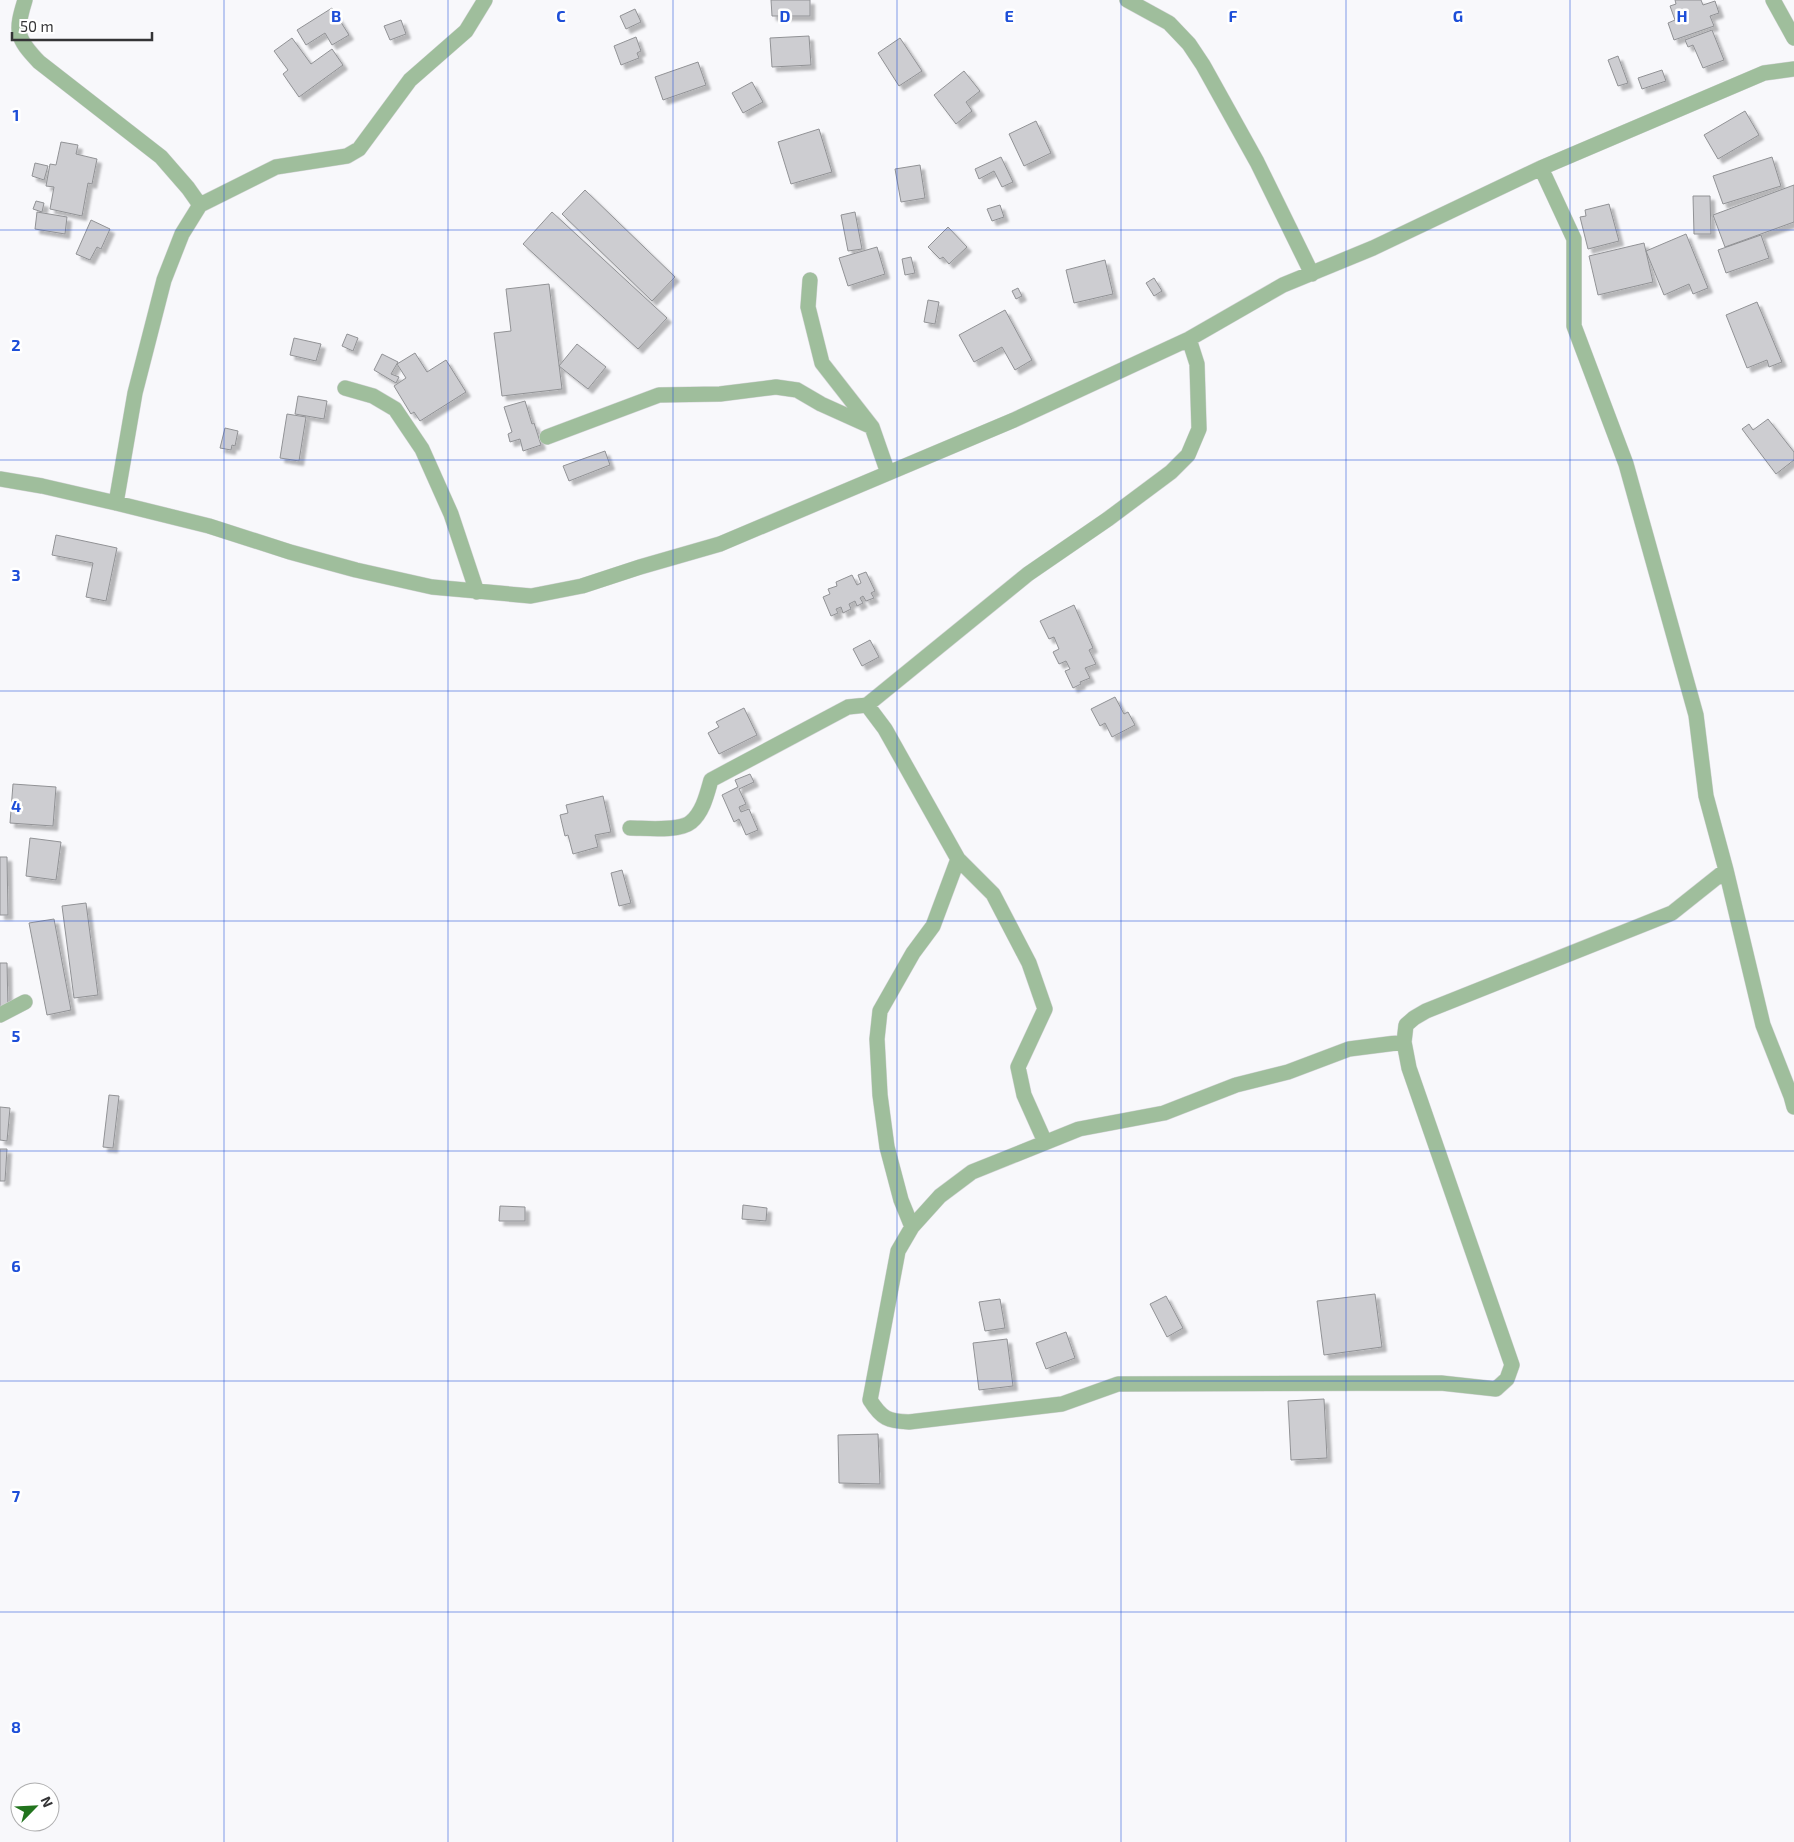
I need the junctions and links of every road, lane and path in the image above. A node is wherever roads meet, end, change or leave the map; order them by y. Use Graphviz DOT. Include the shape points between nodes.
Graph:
graph roads {
  1 [pos="25,0"];
  2 [pos="485,0"];
  3 [pos="1127,0"];
  4 [pos="1773,0"];
  5 [pos="1794,38"];
  6 [pos="1794,69"];
  7 [pos="1541,168"];
  8 [pos="200,205"];
  9 [pos="1312,274"];
  10 [pos="810,280"];
  11 [pos="1189,339"];
  12 [pos="345,388"];
  13 [pos="872,427"];
  14 [pos="547,437"];
  15 [pos="888,473"];
  16 [pos="0,479"];
  17 [pos="116,503"];
  18 [pos="477,592"];
  19 [pos="867,705"];
  20 [pos="630,828"];
  21 [pos="958,859"];
  22 [pos="1726,870"];
  23 [pos="25,1002"];
  24 [pos="0,1015"];
  25 [pos="1404,1042"];
  26 [pos="1794,1107"];
  27 [pos="1045,1142"];
  28 [pos="912,1227"];
  1 -- 8 [label="street" via="18,23 23,45 39,62 161,157"];
  2 -- 8 [label="street" via="466,31 410,80 359,149 347,156 276,167"];
  3 -- 9 [label="street" via="1168,24 1189,44 1257,162"];
  4 -- 5 [label="street"];
  6 -- 7 [label="street" via="1764,73"];
  7 -- 9 [label="street"];
  7 -- 22 [label="street" via="1574,239 1574,326 1626,464 1696,715 1706,796"];
  8 -- 17 [label="street" via="182,234 164,280 135,393"];
  9 -- 11 [label="street" via="1283,285"];
  10 -- 13 [label="street" via="808,307 822,363"];
  11 -- 15 [label="street" via="1014,420"];
  11 -- 19 [label="street" via="1197,364 1199,429 1188,456 1108,519 1028,574"];
  12 -- 18 [label="street" via="373,396 395,409 422,449 451,514"];
  13 -- 14 [label="street" via="797,390 776,387 720,394 659,395"];
  13 -- 15 [label="street"];
  15 -- 18 [label="street" via="720,544 582,586 531,596"];
  16 -- 17 [label="street"];
  17 -- 18 [label="street" via="209,526 356,570 432,587"];
  19 -- 20 [label="street" via="848,706 711,780 703,805 691,822 674,828"];
  19 -- 21 [label="street" via="885,729"];
  21 -- 27 [label="street" via="993,894 1029,963 1045,1009 1018,1067 1024,1095"];
  21 -- 28 [label="street" via="933,926 913,953 880,1011 877,1039 887,1146 901,1200"];
  22 -- 25 [label="street" via="1672,913 1426,1011 1406,1025"];
  22 -- 26 [label="street" via="1763,1025"];
  23 -- 24 [label="street"];
  25 -- 27 [label="street" via="1349,1049 1288,1072 1236,1084 1164,1113 1079,1129"];
  25 -- 28 [label="street" via="1409,1068 1512,1365 1508,1379 1496,1389 1442,1383 1118,1384 1062,1404 890,1422 870,1400 898,1251"];
  27 -- 28 [label="street" via="972,1172 940,1196"];
}
